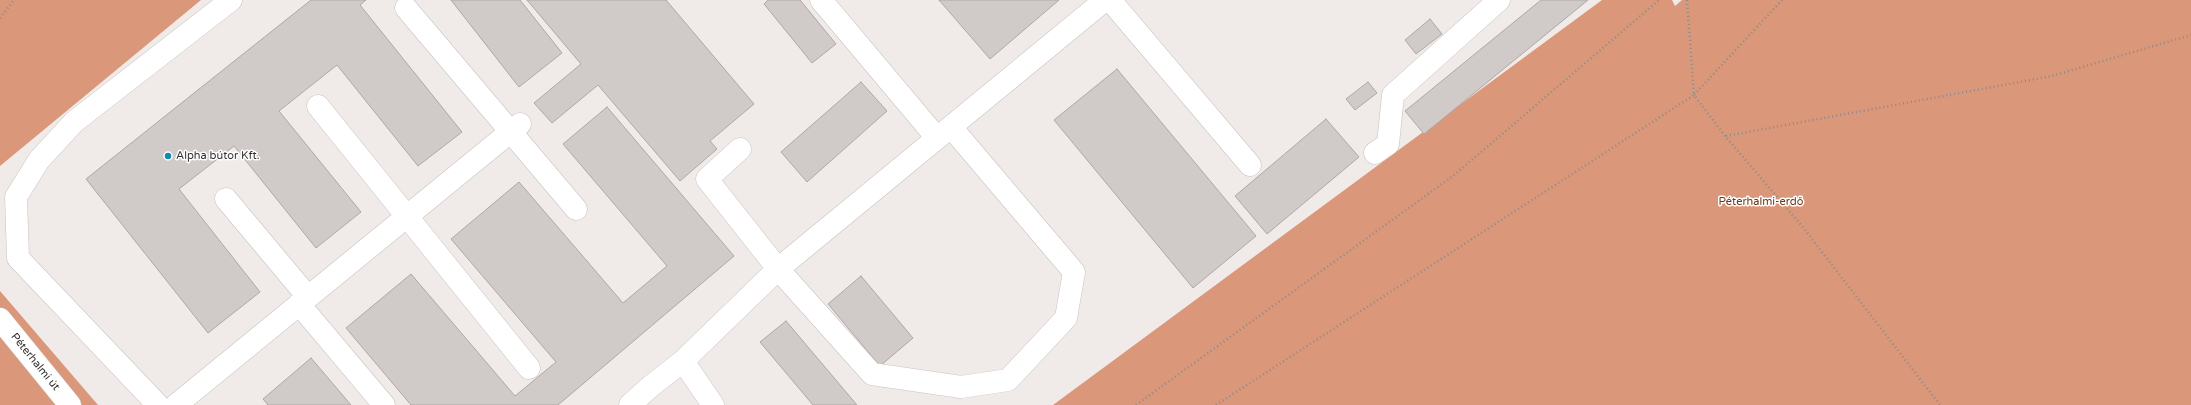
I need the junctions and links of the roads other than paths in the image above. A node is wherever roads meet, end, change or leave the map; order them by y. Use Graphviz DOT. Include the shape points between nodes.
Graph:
graph roads {
  1 [pos="231,0"];
  2 [pos="821,0"];
  3 [pos="1104,0"];
  4 [pos="1110,0"];
  5 [pos="1499,0"];
  6 [pos="406,8"];
  7 [pos="318,106"];
  8 [pos="515,128"];
  9 [pos="944,132"];
  10 [pos="740,149"];
  11 [pos="1375,153"];
  12 [pos="1250,165"];
  13 [pos="226,199"];
  14 [pos="576,209"];
  15 [pos="406,217"];
  16 [pos="778,269"];
  17 [pos="304,301"];
  18 [pos="0,319"];
  19 [pos="683,361"];
  20 [pos="529,368"];
  21 [pos="70,405"];
  22 [pos="158,405"];
  23 [pos="176,405"];
  24 [pos="384,405"];
  25 [pos="630,405"];
  26 [pos="713,405"];
  1 -- 22 [label="street" via="74,122 39,160 16,197 18,258"];
  2 -- 9 [label="street"];
  3 -- 9 [label="street"];
  4 -- 12 [label="street"];
  5 -- 11 [label="street" via="1393,95 1388,144"];
  6 -- 8 [label="street"];
  7 -- 15 [label="street"];
  8 -- 14 [label="street"];
  8 -- 15 [label="street"];
  9 -- 16 [label="street"];
  9 -- 16 [label="street" via="1074,272 1066,318 1008,380 961,387 872,374"];
  10 -- 16 [label="street" via="707,179"];
  13 -- 17 [label="street"];
  15 -- 17 [label="street"];
  15 -- 20 [label="street"];
  16 -- 19 [label="street"];
  17 -- 23 [label="street"];
  17 -- 24 [label="street"];
  18 -- 21 [label="street, Péterhalmi út"];
  19 -- 25 [label="street"];
  19 -- 26 [label="street"];
}
